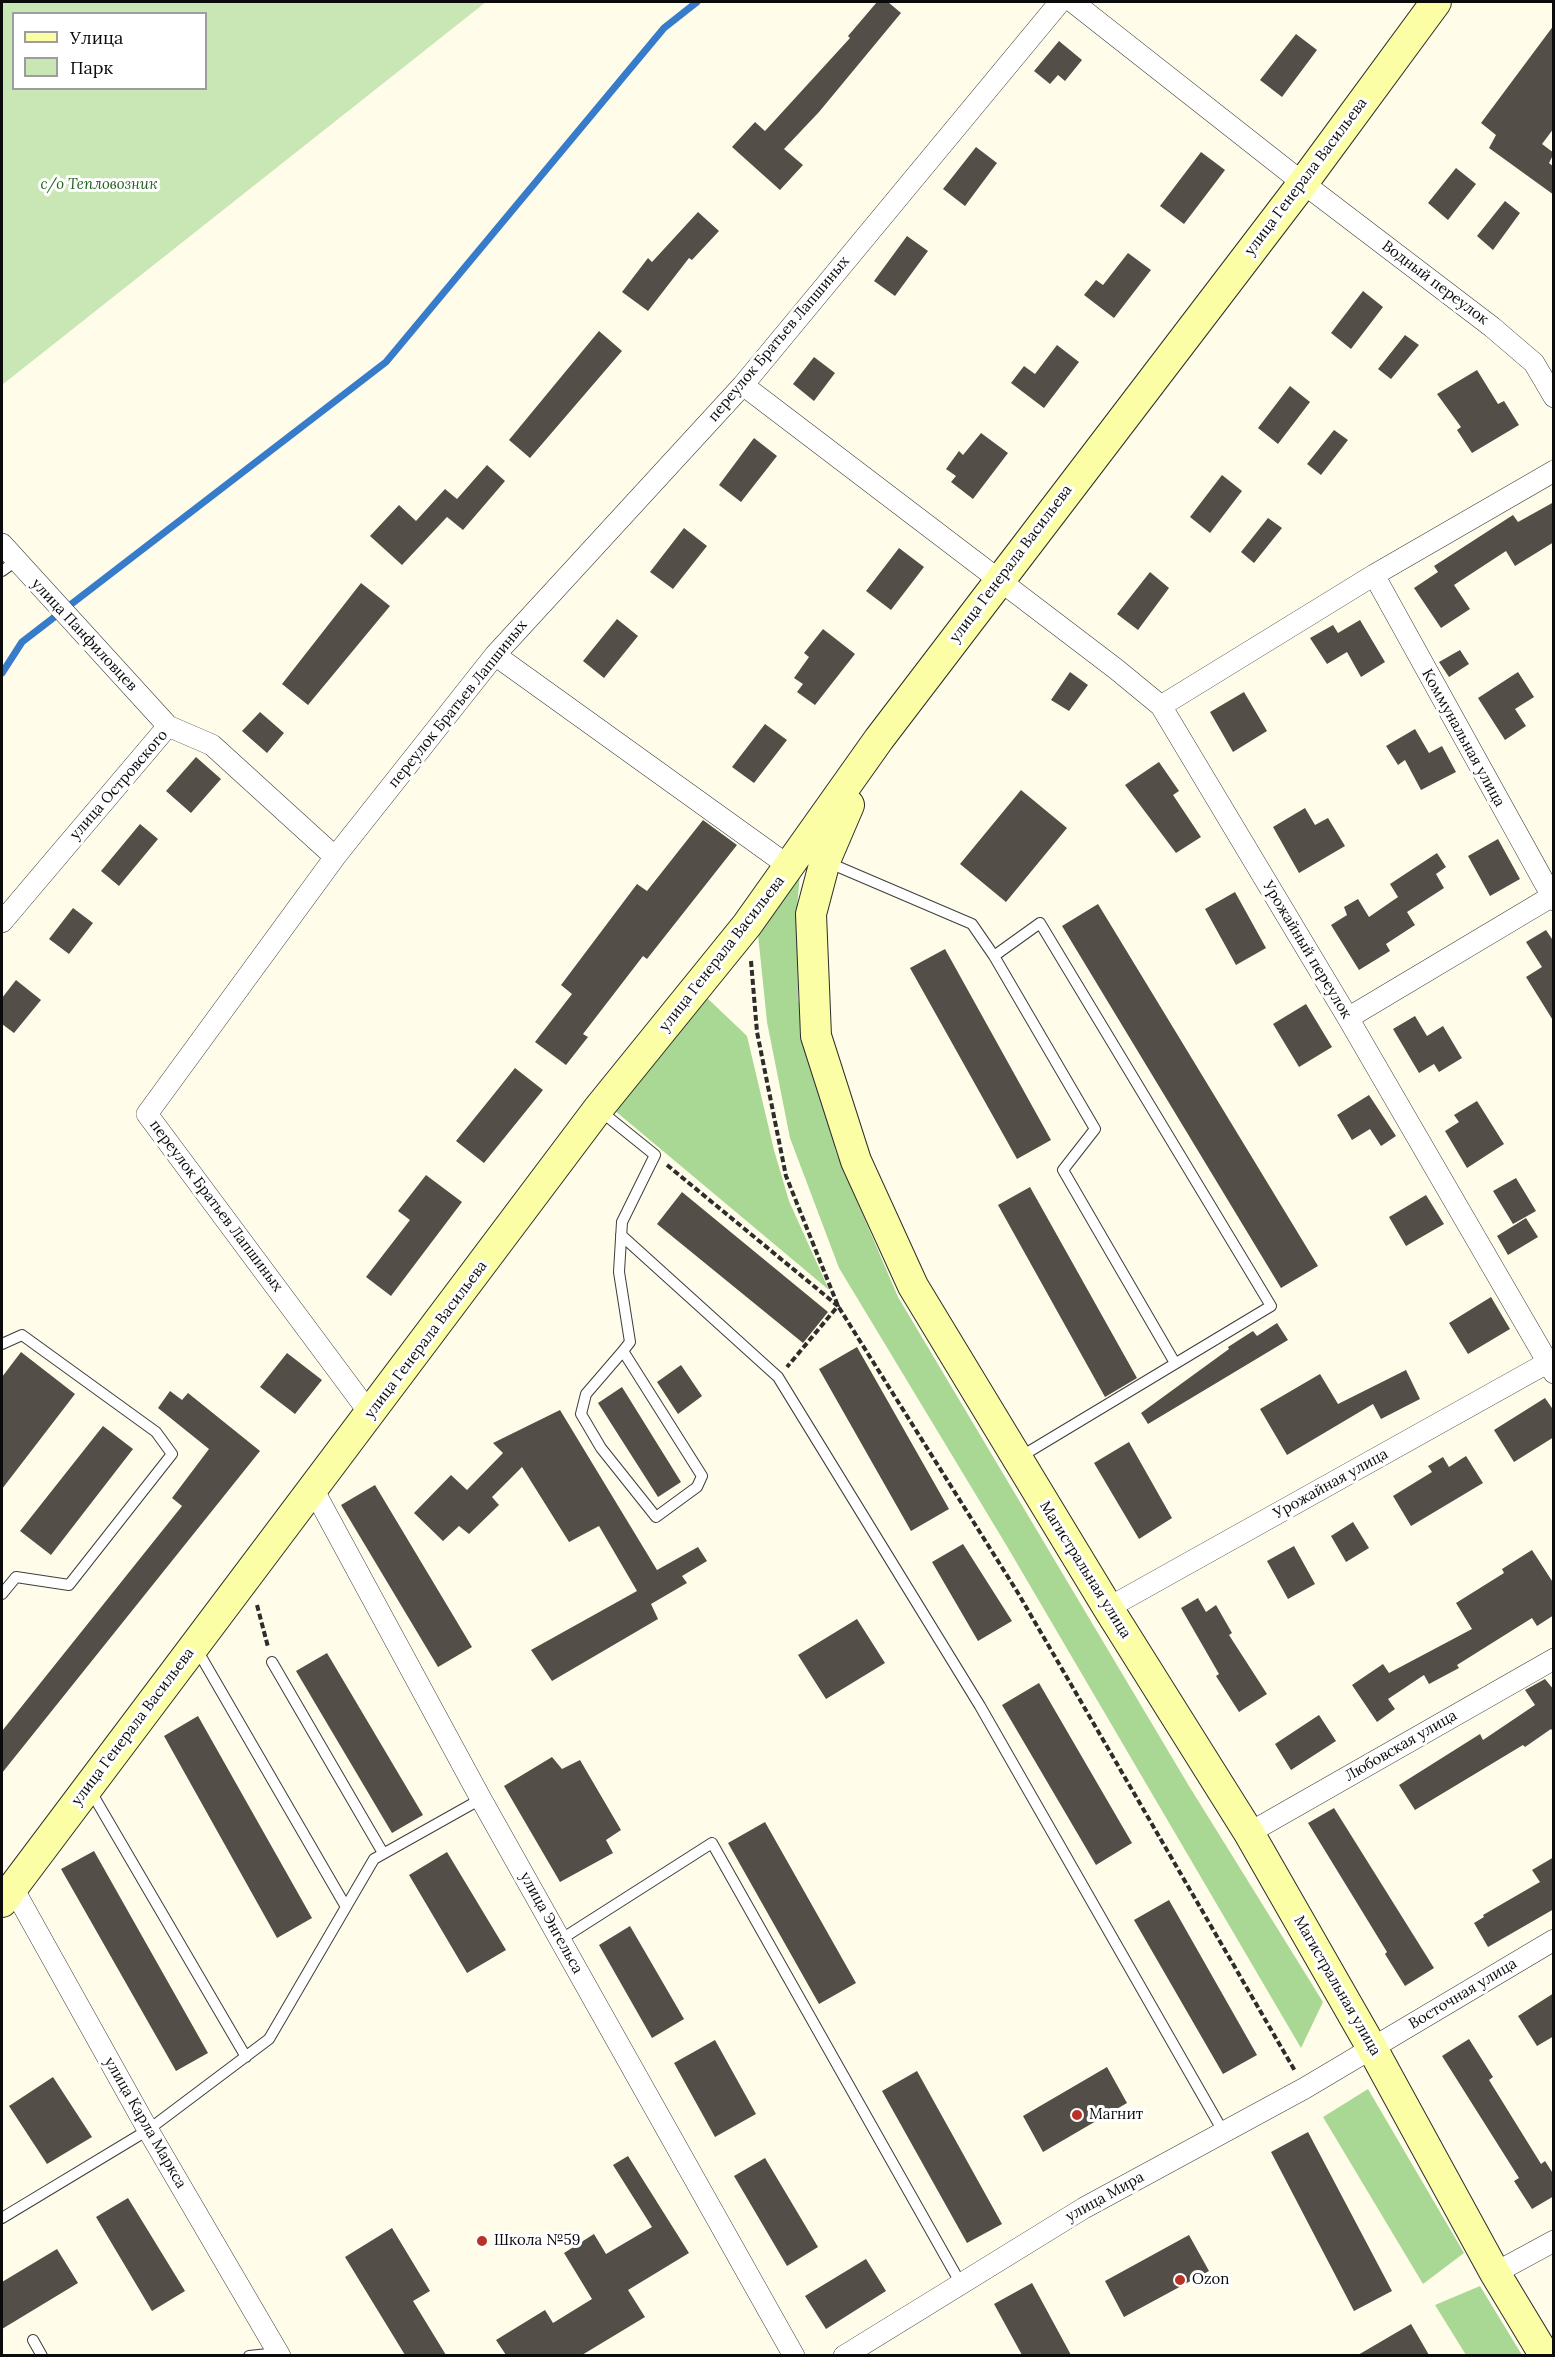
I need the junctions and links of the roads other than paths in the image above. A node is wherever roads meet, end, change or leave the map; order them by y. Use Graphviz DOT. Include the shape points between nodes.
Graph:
graph roads {
  1 [pos="1060,2"];
  2 [pos="1073,2"];
  3 [pos="1436,2"];
  4 [pos="1303,183"];
  5 [pos="743,385"];
  6 [pos="1554,397"];
  7 [pos="1554,471"];
  8 [pos="2,544"];
  9 [pos="9,566"];
  10 [pos="1374,575"];
  11 [pos="997,581"];
  12 [pos="495,656"];
  13 [pos="1161,706"];
  14 [pos="168,726"];
  15 [pos="879,739"];
  16 [pos="335,857"];
  17 [pos="825,861"];
  18 [pos="790,867"];
  19 [pos="1553,897"];
  20 [pos="2,922"];
  21 [pos="994,956"];
  22 [pos="1348,1018"];
  23 [pos="598,1109"];
  24 [pos="621,1235"];
  25 [pos="2,1344"];
  26 [pos="623,1351"];
  27 [pos="1175,1363"];
  28 [pos="1552,1365"];
  29 [pos="371,1414"];
  30 [pos="1017,1459"];
  31 [pos="313,1489"];
  32 [pos="2,1594"];
  33 [pos="1108,1608"];
  34 [pos="194,1646"];
  35 [pos="1554,1659"];
  36 [pos="272,1662"];
  37 [pos="88,1788"];
  38 [pos="481,1799"];
  39 [pos="1249,1833"];
  40 [pos="383,1853"];
  41 [pos="7,1895"];
  42 [pos="346,1907"];
  43 [pos="560,1940"];
  44 [pos="1554,1940"];
  45 [pos="1372,2048"];
  46 [pos="246,2057"];
  47 [pos="148,2130"];
  48 [pos="1224,2133"];
  49 [pos="2,2218"];
  50 [pos="1554,2241"];
  51 [pos="1495,2273"];
  52 [pos="961,2284"];
  53 [pos="33,2340"];
  54 [pos="279,2354"];
  55 [pos="42,2355"];
  56 [pos="249,2355"];
  57 [pos="794,2355"];
  58 [pos="844,2355"];
  59 [pos="1545,2355"];
  1 -- 5 [label="street, переулок Братьев Лапшиных"];
  2 -- 4 [label="street, Водный переулок"];
  3 -- 4 [label="main road, улица Генерала Васильева"];
  4 -- 6 [label="street, Водный переулок" via="1492,327 1534,363"];
  4 -- 11 [label="main road, улица Генерала Васильева"];
  5 -- 11 [label="street, Урожайный переулок"];
  5 -- 12 [label="street, переулок Братьев Лапшиных"];
  7 -- 10 [label="street"];
  8 -- 9 [label="street, улица Панфиловцев"];
  9 -- 14 [label="street, улица Панфиловцев"];
  10 -- 13 [label="street"];
  10 -- 19 [label="street, Коммунальная улица"];
  11 -- 13 [label="street, Урожайный переулок"];
  11 -- 15 [label="main road, улица Генерала Васильева"];
  12 -- 16 [label="street, переулок Братьев Лапшиных"];
  12 -- 18 [label="street"];
  13 -- 22 [label="street, Урожайный переулок"];
  14 -- 16 [label="street, улица Островского" via="212,745"];
  14 -- 20 [label="street, улица Островского"];
  15 -- 17 [label="main road, Магистральная улица"];
  15 -- 18 [label="main road, улица Генерала Васильева"];
  16 -- 29 [label="street, переулок Братьев Лапшиных" via="147,1114"];
  17 -- 21 [label="lane" via="972,924"];
  17 -- 30 [label="main road, Магистральная улица" via="811,914 816,1036 856,1161 913,1286"];
  18 -- 23 [label="main road, улица Генерала Васильева"];
  19 -- 22 [label="street"];
  21 -- 27 [label="lane" via="1095,1129 1063,1170"];
  21 -- 27 [label="lane" via="1040,923 1270,1306"];
  22 -- 28 [label="street, Урожайный переулок"];
  23 -- 24 [label="lane" via="655,1155 622,1222"];
  23 -- 29 [label="main road, улица Генерала Васильева"];
  24 -- 26 [label="lane" via="619,1272 630,1342"];
  24 -- 48 [label="lane" via="778,1377 980,1706"];
  25 -- 32 [label="lane" via="22,1335 156,1432 172,1454 69,1585 16,1577"];
  26 -- 26 [label="lane" via="586,1394 581,1414 601,1448 656,1517 697,1487 702,1476"];
  27 -- 30 [label="lane"];
  28 -- 33 [label="street, Урожайная улица"];
  29 -- 31 [label="main road, улица Генерала Васильева"];
  30 -- 33 [label="main road, Магистральная улица"];
  31 -- 34 [label="main road, улица Генерала Васильева"];
  31 -- 38 [label="street, улица Энгельса"];
  33 -- 39 [label="main road, Магистральная улица"];
  34 -- 37 [label="main road, улица Генерала Васильева"];
  34 -- 42 [label="lane"];
  35 -- 39 [label="street, Любовская улица"];
  36 -- 40 [label="lane"];
  37 -- 41 [label="main road, улица Генерала Васильева"];
  37 -- 46 [label="lane"];
  38 -- 40 [label="lane"];
  38 -- 43 [label="street, улица Энгельса"];
  39 -- 45 [label="main road, Магистральная улица"];
  40 -- 42 [label="lane" via="374,1859"];
  41 -- 47 [label="street, улица Карла Маркса"];
  42 -- 46 [label="lane" via="269,2039"];
  43 -- 52 [label="lane" via="712,1843"];
  43 -- 57 [label="street, улица Энгельса"];
  44 -- 45 [label="street, Восточная улица"];
  45 -- 48 [label="street, улица Мира"];
  45 -- 51 [label="main road, Магистральная улица"];
  46 -- 47 [label="lane"];
  47 -- 49 [label="lane"];
  47 -- 54 [label="street, улица Карла Маркса"];
  48 -- 52 [label="street, улица Мира" via="1084,2208"];
  50 -- 51 [label="street"];
  51 -- 59 [label="main road, Магистральная улица"];
  52 -- 58 [label="street, улица Мира"];
  53 -- 55 [label="lane"];
  54 -- 56 [label="lane"];
}
